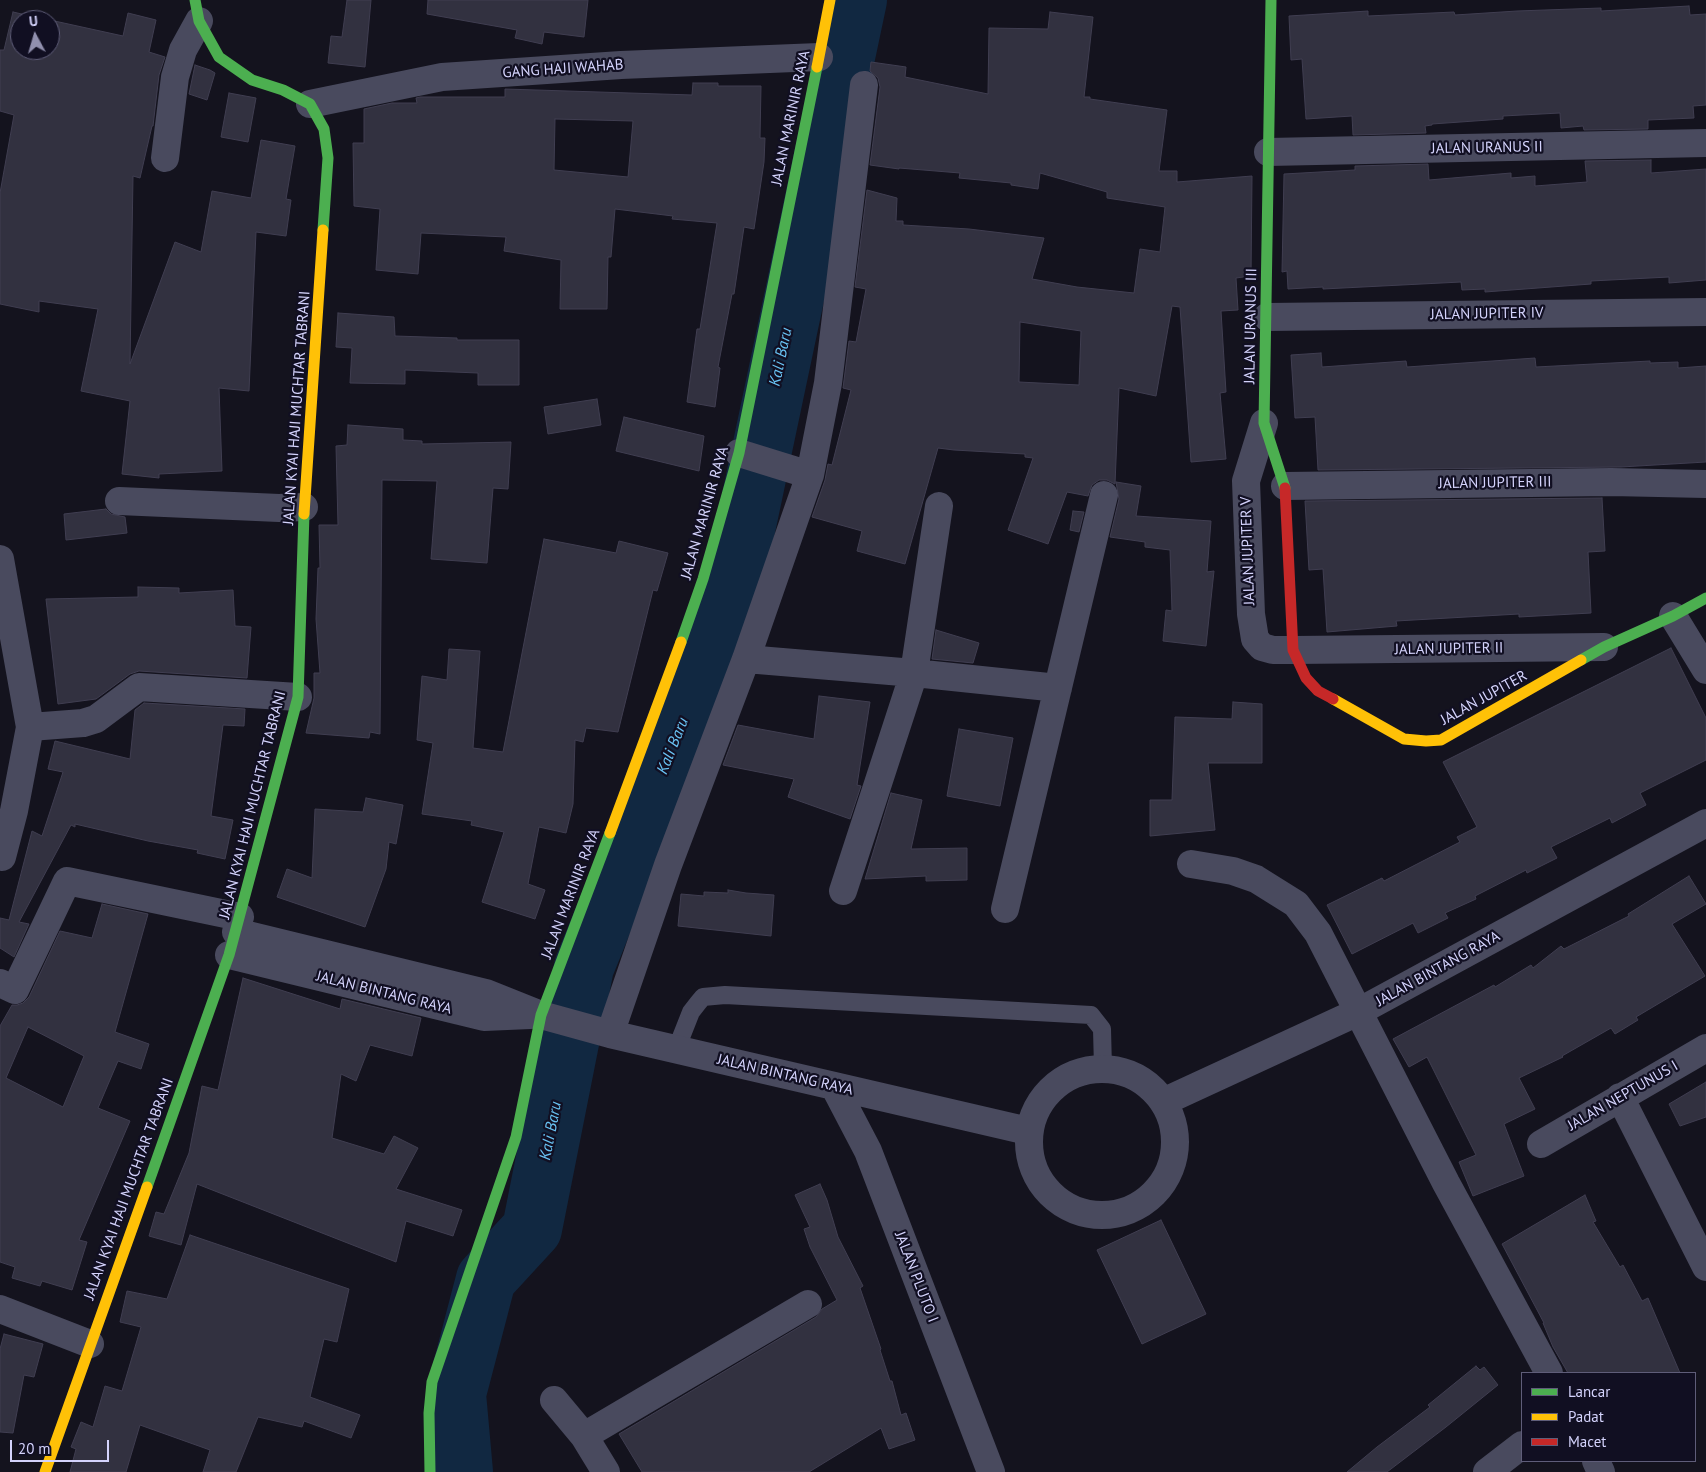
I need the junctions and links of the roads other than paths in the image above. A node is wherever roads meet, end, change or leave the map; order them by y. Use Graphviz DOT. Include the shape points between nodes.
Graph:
graph roads {
  1 [pos="830,0"];
  2 [pos="1271,0"];
  3 [pos="197,11"];
  4 [pos="818,58"];
  5 [pos="864,85"];
  6 [pos="310,104"];
  7 [pos="1706,144"];
  8 [pos="1268,152"];
  9 [pos="165,158"];
  10 [pos="1706,312"];
  11 [pos="1267,317"];
  12 [pos="1264,423"];
  13 [pos="743,454"];
  14 [pos="800,472"];
  15 [pos="1706,484"];
  16 [pos="1285,486"];
  17 [pos="1104,495"];
  18 [pos="119,501"];
  19 [pos="939,506"];
  20 [pos="304,507"];
  21 [pos="0,559"];
  22 [pos="1706,598"];
  23 [pos="1673,616"];
  24 [pos="1604,647"];
  25 [pos="1293,650"];
  26 [pos="746,659"];
  27 [pos="1706,670"];
  28 [pos="914,673"];
  29 [pos="1058,688"];
  30 [pos="298,697"];
  31 [pos="30,727"];
  32 [pos="1706,822"];
  33 [pos="2,857"];
  34 [pos="1191,864"];
  35 [pos="843,891"];
  36 [pos="1005,909"];
  37 [pos="235,935"];
  38 [pos="0,983"];
  39 [pos="1358,1012"];
  40 [pos="545,1016"];
  41 [pos="604,1032"];
  42 [pos="1706,1048"];
  43 [pos="676,1050"];
  44 [pos="1103,1068"];
  45 [pos="834,1086"];
  46 [pos="1620,1097"];
  47 [pos="1163,1102"];
  48 [pos="1028,1131"];
  49 [pos="1541,1144"];
  50 [pos="1706,1267"];
  51 [pos="808,1304"];
  52 [pos="0,1309"];
  53 [pos="90,1344"];
  54 [pos="1548,1372"];
  55 [pos="554,1400"];
  56 [pos="584,1436"];
  57 [pos="1521,1447"];
  58 [pos="45,1472"];
  59 [pos="430,1472"];
  60 [pos="606,1472"];
  61 [pos="991,1472"];
  62 [pos="1487,1472"];
  1 -- 4 [label="street, JALAN MARINIR RAYA"];
  2 -- 8 [label="street, JALAN URANUS III"];
  3 -- 6 [label="street" via="219,57 252,80 283,90"];
  3 -- 9 [label="street" via="176,77"];
  4 -- 6 [label="street, GANG HAJI WAHAB" via="621,65 442,77"];
  4 -- 13 [label="street, JALAN MARINIR RAYA"];
  5 -- 14 [label="street" via="828,383"];
  6 -- 20 [label="street, JALAN KYAI HAJI MUCHTAR TABRANI" via="324,129 328,158"];
  7 -- 8 [label="street, JALAN URANUS II"];
  8 -- 11 [label="street, JALAN URANUS III"];
  10 -- 11 [label="street, JALAN JUPITER IV"];
  11 -- 12 [label="street, JALAN URANUS III"];
  12 -- 16 [label="street, JALAN URANUS III"];
  12 -- 25 [label="street, JALAN JUPITER V" via="1246,481 1251,614 1255,639 1262,647"];
  13 -- 14 [label="street"];
  13 -- 40 [label="street, JALAN MARINIR RAYA" via="673,666"];
  14 -- 26 [label="street"];
  15 -- 16 [label="street, JALAN JUPITER III"];
  16 -- 25 [label="street, JALAN URANUS III"];
  17 -- 29 [label="street"];
  18 -- 20 [label="street"];
  19 -- 28 [label="street"];
  20 -- 30 [label="street, JALAN KYAI HAJI MUCHTAR TABRANI"];
  21 -- 31 [label="street"];
  22 -- 23 [label="street, JALAN JUPITER"];
  23 -- 24 [label="street, JALAN JUPITER"];
  23 -- 27 [label="street"];
  24 -- 25 [label="street, JALAN JUPITER II"];
  24 -- 25 [label="street, JALAN JUPITER" via="1440,740 1426,741 1404,739 1318,691 1306,678"];
  26 -- 28 [label="street"];
  26 -- 41 [label="street"];
  28 -- 29 [label="street"];
  28 -- 35 [label="street"];
  29 -- 36 [label="street"];
  30 -- 31 [label="street" via="139,687 96,719"];
  30 -- 37 [label="street, JALAN KYAI HAJI MUCHTAR TABRANI"];
  31 -- 33 [label="street"];
  32 -- 39 [label="street, JALAN BINTANG RAYA"];
  34 -- 39 [label="street" via="1233,871 1256,879 1296,904 1318,933"];
  37 -- 38 [label="street, JALAN BINTANG RAYA" via="67,881 15,990"];
  37 -- 40 [label="street, JALAN BINTANG RAYA" via="484,1017"];
  37 -- 53 [label="street, JALAN KYAI HAJI MUCHTAR TABRANI"];
  39 -- 47 [label="street, JALAN BINTANG RAYA"];
  39 -- 54 [label="street"];
  40 -- 41 [label="street, JALAN BINTANG RAYA"];
  40 -- 59 [label="street, JALAN MARINIR RAYA" via="516,1137 432,1382"];
  41 -- 43 [label="street, JALAN BINTANG RAYA"];
  42 -- 46 [label="street, JALAN NEPTUNUS I"];
  43 -- 44 [label="lane" via="691,1012 703,997 725,995 1091,1014 1102,1029"];
  43 -- 45 [label="street, JALAN BINTANG RAYA"];
  44 -- 47 [label="street" via="1138,1077"];
  44 -- 48 [label="street" via="1069,1076 1042,1098"];
  45 -- 48 [label="street, JALAN BINTANG RAYA"];
  45 -- 61 [label="street, JALAN PLUTO I" via="868,1152"];
  46 -- 49 [label="street, JALAN NEPTUNUS I"];
  46 -- 50 [label="street"];
  47 -- 48 [label="street" via="1173,1125 1174,1151 1167,1175 1152,1196 1130,1209 1104,1215 1079,1211 1056,1200 1039,1180 1030,1157"];
  51 -- 56 [label="street"];
  52 -- 53 [label="street"];
  53 -- 58 [label="street, JALAN KYAI HAJI MUCHTAR TABRANI"];
  55 -- 56 [label="street"];
  56 -- 60 [label="street"];
  57 -- 62 [label="street"];
}
